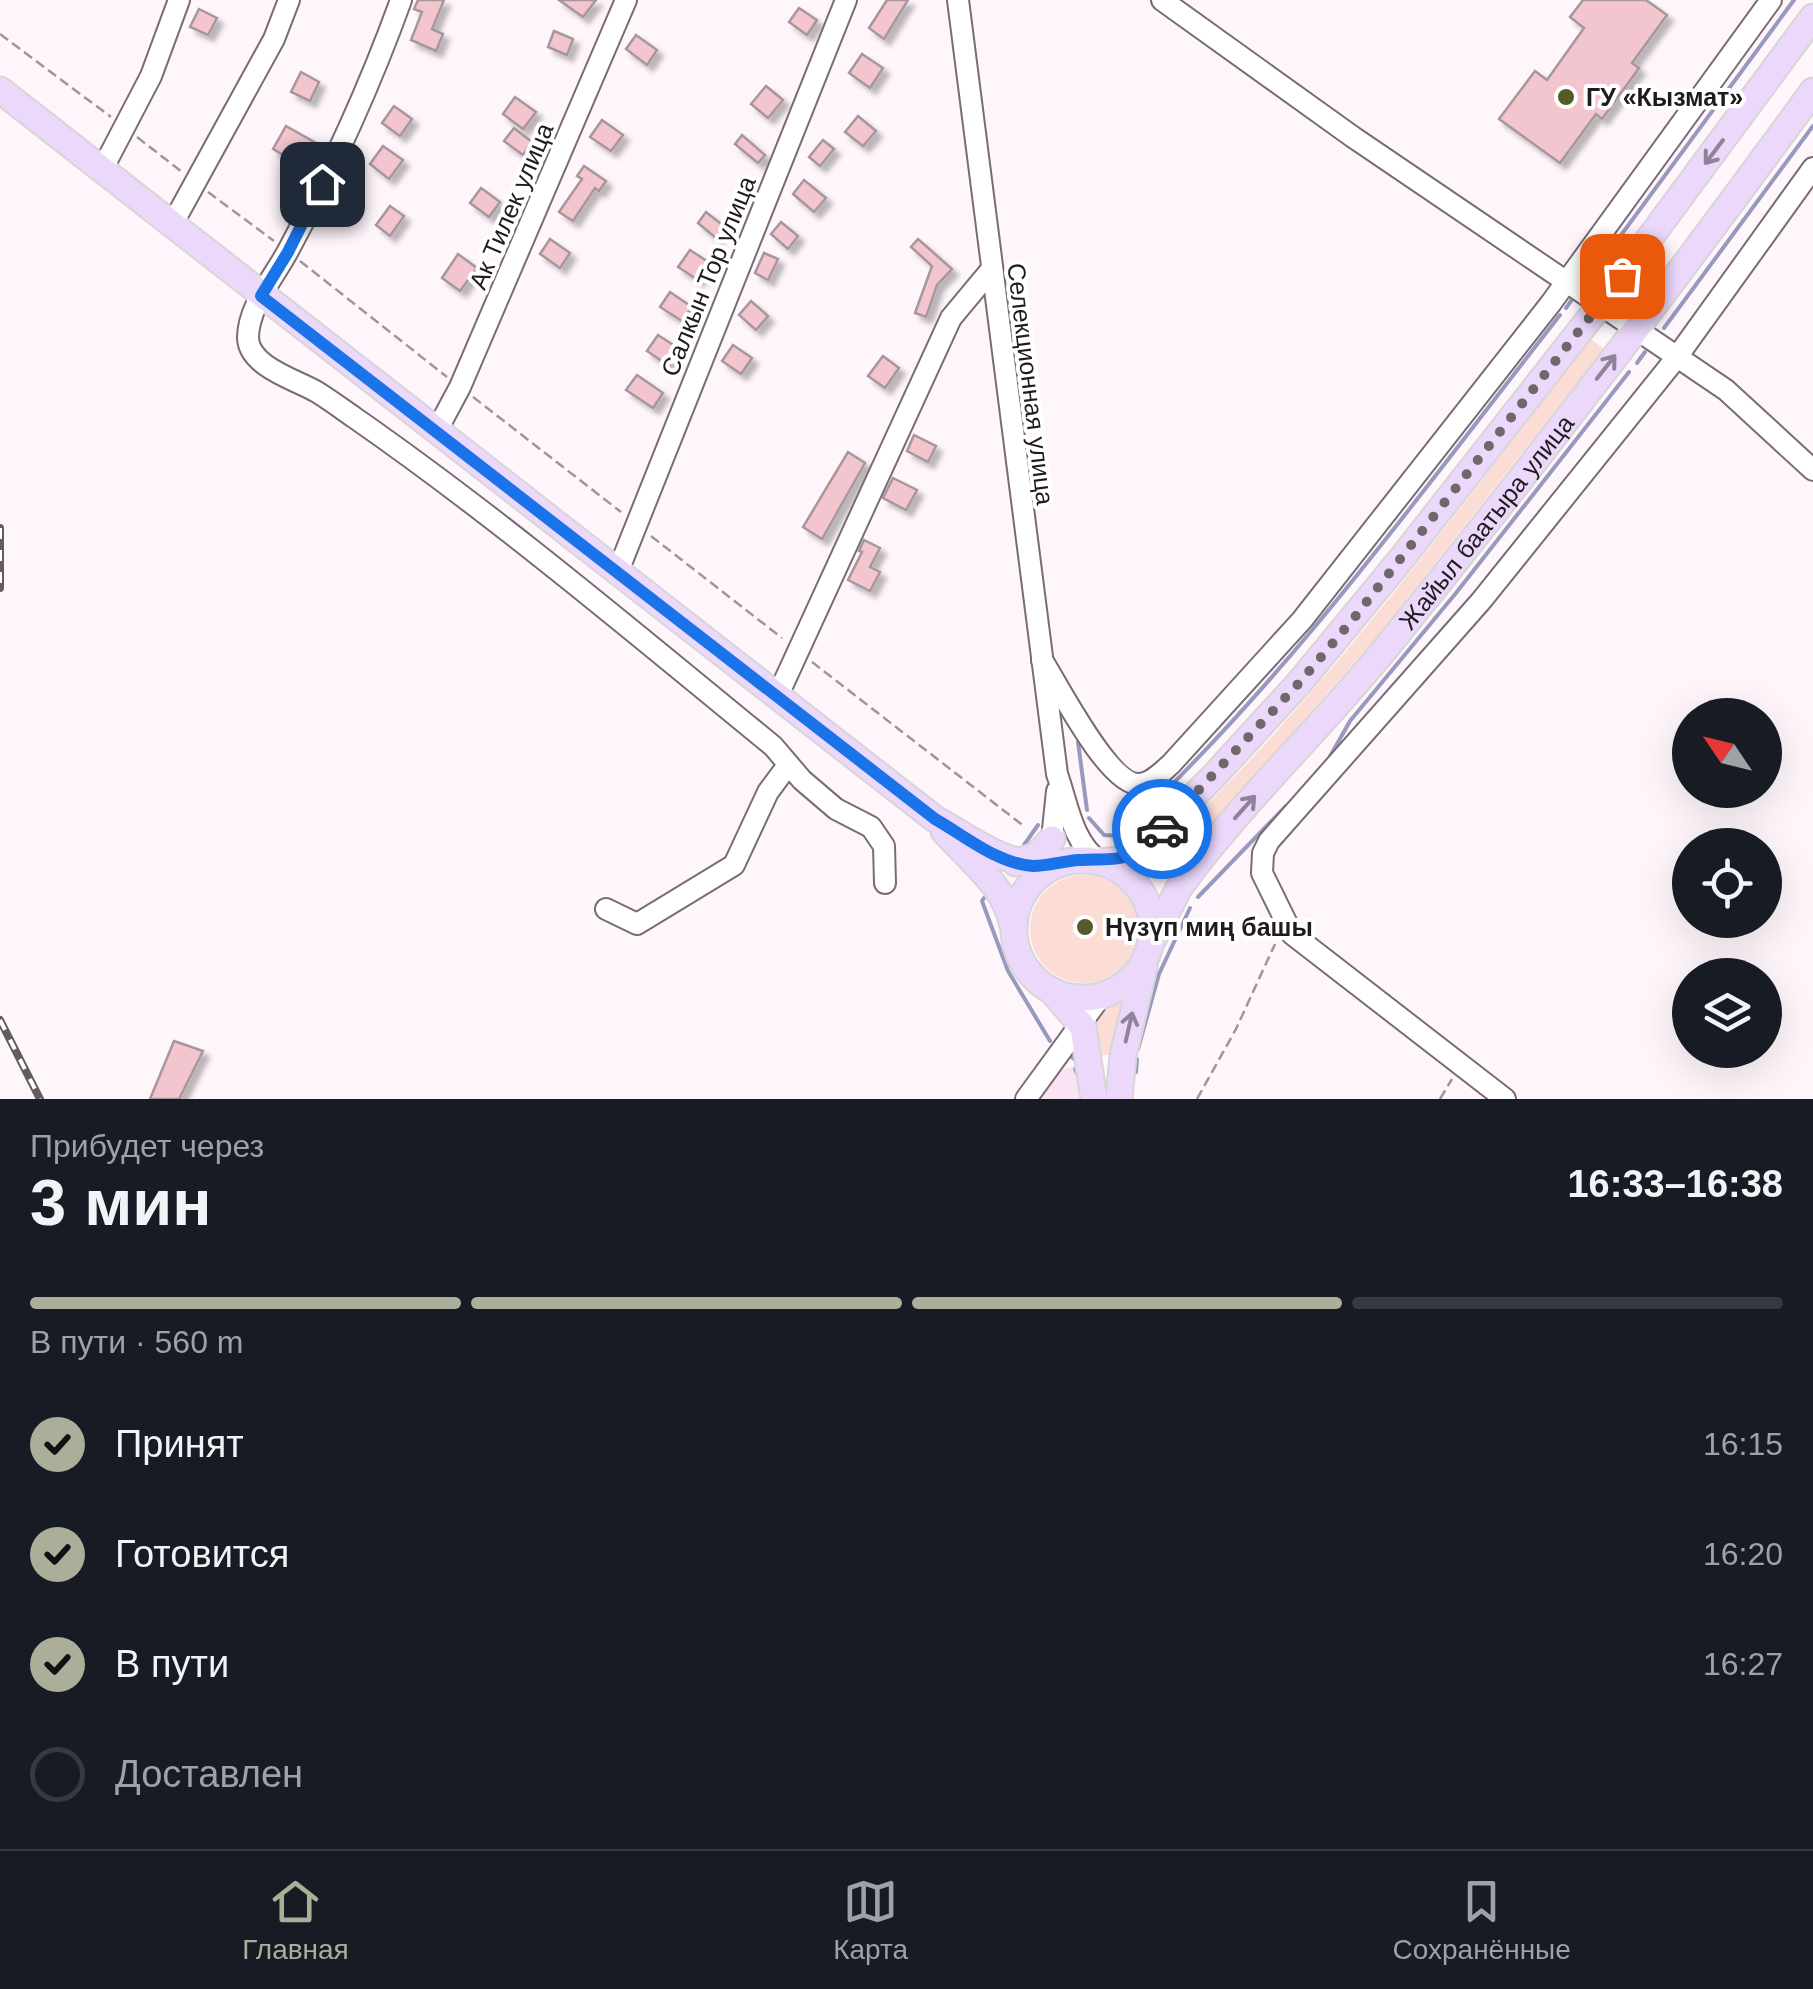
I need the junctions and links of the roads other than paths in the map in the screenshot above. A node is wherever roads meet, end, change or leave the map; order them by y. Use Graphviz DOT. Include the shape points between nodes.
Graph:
graph roads {
  1 [pos="179,0"];
  2 [pos="288,0"];
  3 [pos="401,0"];
  4 [pos="626,0"];
  5 [pos="846,0"];
  6 [pos="958,0"];
  7 [pos="1162,0"];
  8 [pos="1771,0"];
  9 [pos="1813,16"];
  10 [pos="0,90"];
  11 [pos="1813,91"];
  12 [pos="103,168"];
  13 [pos="1813,168"];
  14 [pos="172,223"];
  15 [pos="991,270"];
  16 [pos="1568,282"];
  17 [pos="261,296"];
  18 [pos="1600,304"];
  19 [pos="1636,328"];
  20 [pos="1677,357"];
  21 [pos="438,430"];
  22 [pos="1813,470"];
  23 [pos="618,571"];
  24 [pos="1042,660"];
  25 [pos="778,695"];
  26 [pos="788,765"];
  27 [pos="1058,774"];
  28 [pos="935,819"];
  29 [pos="1052,839"];
  30 [pos="1100,862"];
  31 [pos="1036,869"];
  32 [pos="885,883"];
  33 [pos="606,908"];
  34 [pos="1014,930"];
  35 [pos="1148,950"];
  36 [pos="1052,991"];
  37 [pos="1100,996"];
  38 [pos="1079,1022"];
  39 [pos="1026,1099"];
  40 [pos="1094,1099"];
  41 [pos="1119,1099"];
  42 [pos="1505,1099"];
  1 -- 12 [label="street" via="151,76"];
  2 -- 14 [label="street" via="274,38"];
  3 -- 17 [label="street" via="371,81"];
  4 -- 21 [label="street, Ак Тилек улица"];
  5 -- 23 [label="street, Салкын Тор улица"];
  6 -- 15 [label="street, Селекционная улица"];
  7 -- 16 [label="street"];
  8 -- 16 [label="street"];
  9 -- 18 [label="main road, Жайыл баатыра улица, one-way"];
  10 -- 12 [label="main road"];
  11 -- 19 [label="main road, Жайыл баатыра улица"];
  12 -- 14 [label="main road"];
  13 -- 20 [label="street"];
  14 -- 17 [label="main road"];
  15 -- 24 [label="street, Селекционная улица"];
  15 -- 25 [label="street" via="951,318"];
  16 -- 18 [label="street"];
  16 -- 24 [label="street" via="1302,620 1150,781 1119,776"];
  17 -- 21 [label="main road"];
  17 -- 26 [label="street" via="248,335 257,357 358,421 555,569"];
  18 -- 19 [label="street"];
  18 -- 30 [label="main road, Жайыл баатыра улица" via="1300,682 1140,850"];
  19 -- 20 [label="street"];
  35 -- 19 [label="main road, Жайыл баатыра улица, one-way" via="1206,852 1387,647"];
  20 -- 22 [label="street" via="1726,390"];
  20 -- 42 [label="street" via="1482,601 1263,853 1262,872 1298,939"];
  21 -- 23 [label="main road"];
  23 -- 25 [label="main road"];
  24 -- 27 [label="street, Селекционная улица"];
  25 -- 28 [label="main road"];
  26 -- 32 [label="street" via="836,810 871,827 884,846"];
  26 -- 33 [label="street" via="734,865 637,924"];
  27 -- 29 [label="street, Селекционная улица"];
  27 -- 30 [label="street, Селекционная улица" via="1079,841"];
  28 -- 31 [label="main road"];
  28 -- 34 [label="main road" via="998,889"];
  29 -- 31 [label="main road" via="1037,856"];
  30 -- 31 [label="main road"];
  30 -- 35 [label="main road" via="1129,877 1144,896 1152,920"];
  31 -- 34 [label="main road"];
  34 -- 36 [label="main road" via="1025,966"];
  35 -- 37 [label="main road" via="1123,985"];
  41 -- 35 [label="main road, one-way"];
  36 -- 37 [label="main road"];
  36 -- 38 [label="main road"];
  37 -- 38 [label="street"];
  38 -- 39 [label="street"];
  38 -- 40 [label="main road"];
}
